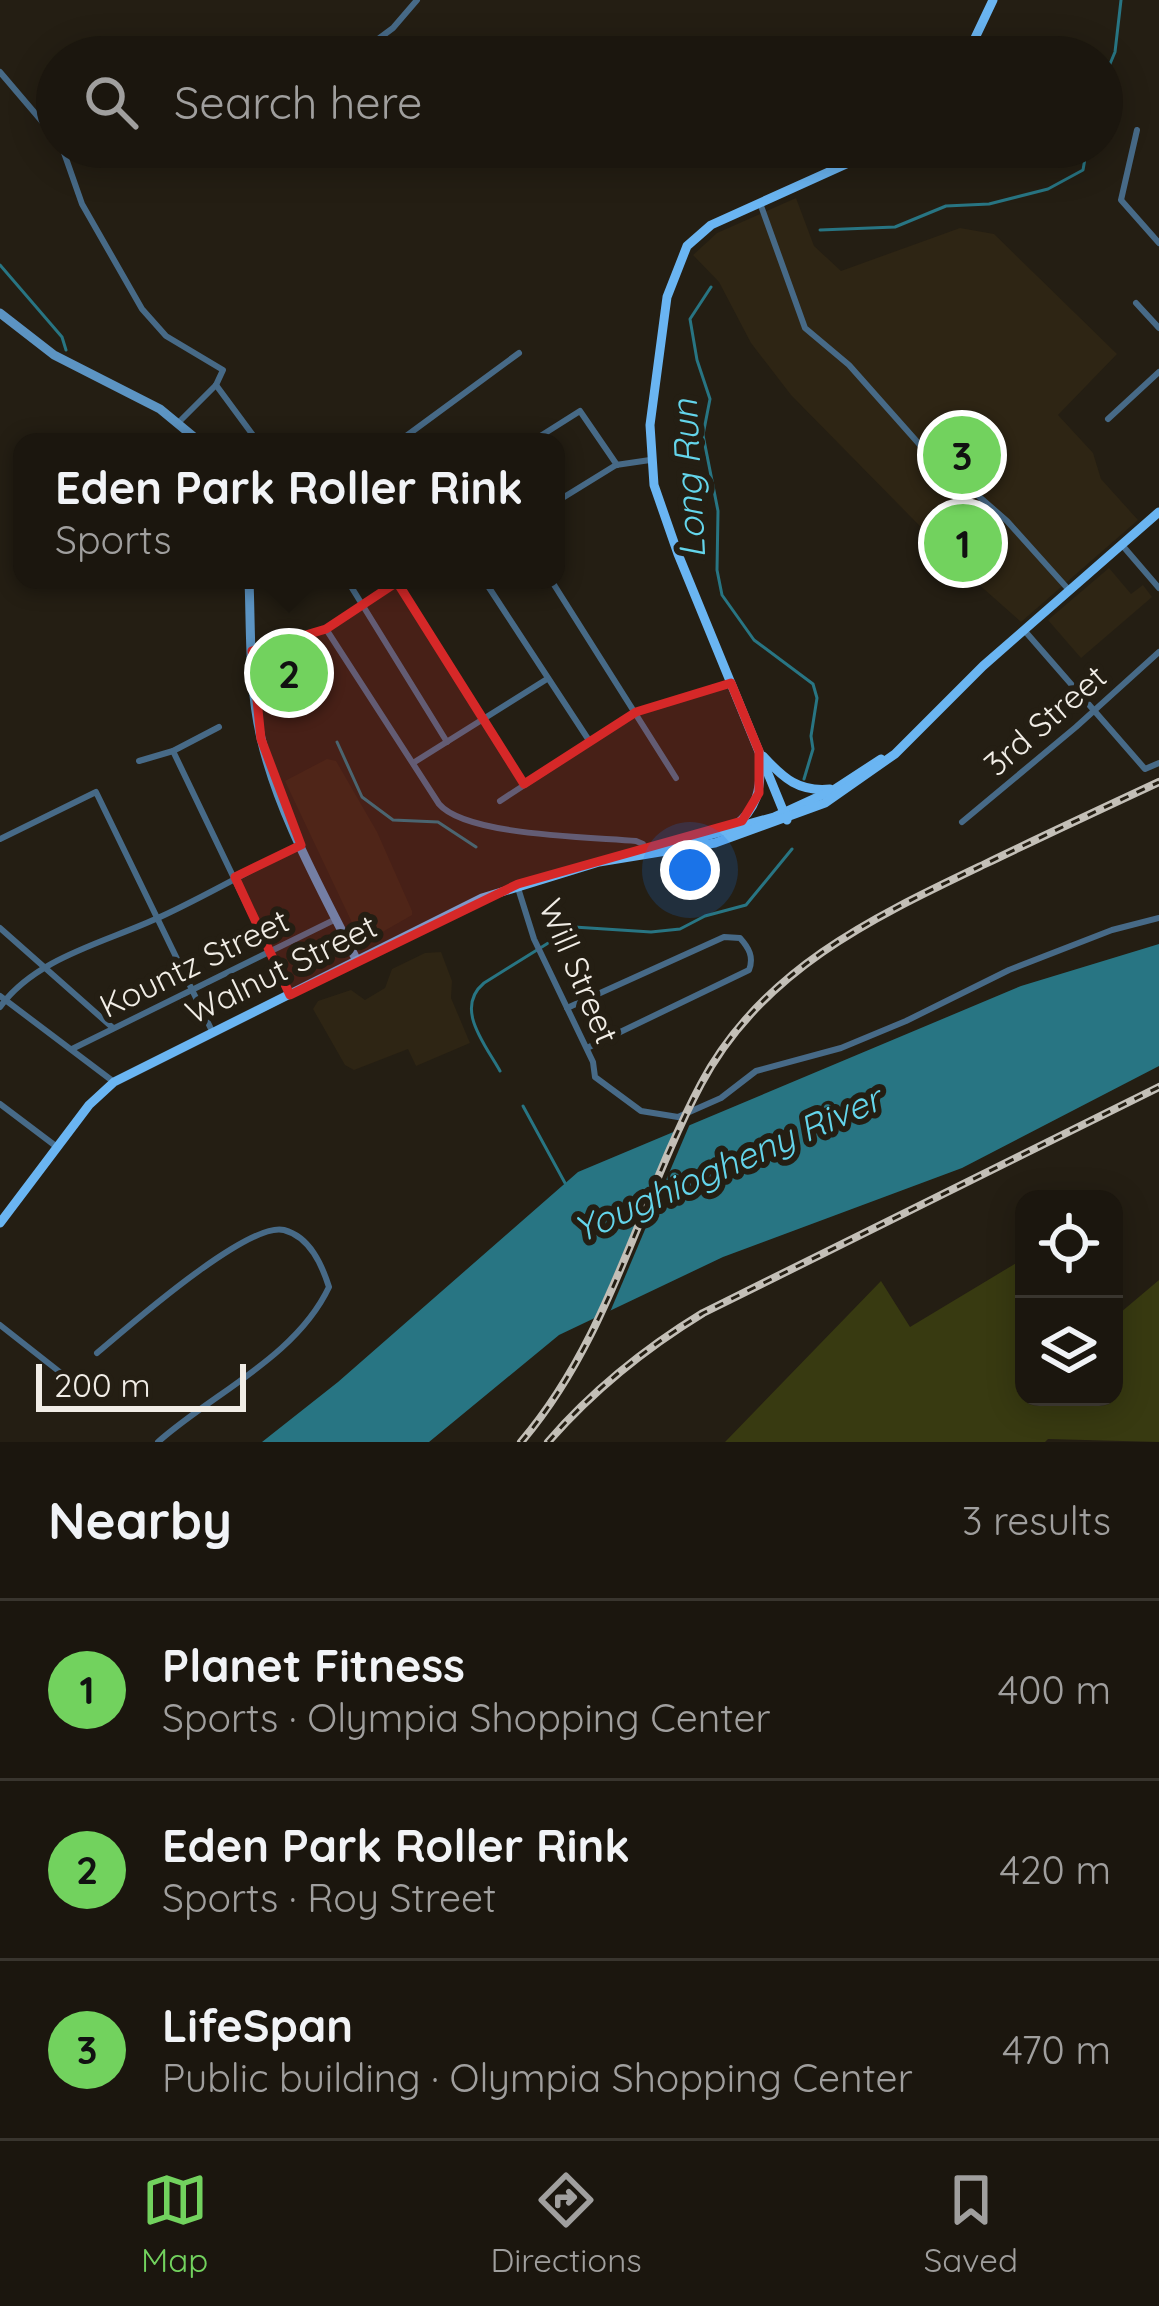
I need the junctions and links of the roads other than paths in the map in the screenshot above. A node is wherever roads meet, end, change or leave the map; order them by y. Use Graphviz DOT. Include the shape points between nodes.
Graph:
graph roads {
  1 [pos="417,0"];
  2 [pos="993,0"];
  3 [pos="383,36"];
  4 [pos="976,36"];
  5 [pos="0,72"];
  6 [pos="36,114"];
  7 [pos="1137,130"];
  8 [pos="69,168"];
  9 [pos="838,168"];
  10 [pos="760,203"];
  11 [pos="1159,243"];
  12 [pos="1136,303"];
  13 [pos="0,313"];
  14 [pos="1159,328"];
  15 [pos="519,352"];
  16 [pos="1159,372"];
  17 [pos="216,385"];
  18 [pos="1108,419"];
  19 [pos="179,422"];
  20 [pos="191,433"];
  21 [pos="251,433"];
  22 [pos="410,433"];
  23 [pos="545,433"];
  24 [pos="650,460"];
  25 [pos="617,465"];
  26 [pos="565,497"];
  27 [pos="1159,512"];
  28 [pos="1122,545"];
  29 [pos="1159,588"];
  30 [pos="249,589"];
  31 [pos="352,589"];
  32 [pos="384,589"];
  33 [pos="402,589"];
  34 [pos="490,589"];
  35 [pos="557,589"];
  36 [pos="1069,590"];
  37 [pos="361,604"];
  38 [pos="326,629"];
  39 [pos="1024,630"];
  40 [pos="252,651"];
  41 [pos="1159,652"];
  42 [pos="548,679"];
  43 [pos="730,683"];
  44 [pos="1094,711"];
  45 [pos="636,712"];
  46 [pos="483,719"];
  47 [pos="219,727"];
  48 [pos="914,733"];
  49 [pos="448,742"];
  50 [pos="590,742"];
  51 [pos="173,751"];
  52 [pos="759,751"];
  53 [pos="139,761"];
  54 [pos="413,763"];
  55 [pos="1159,763"];
  56 [pos="676,778"];
  57 [pos="524,784"];
  58 [pos="836,788"];
  59 [pos="500,801"];
  60 [pos="786,816"];
  61 [pos="962,822"];
  62 [pos="728,831"];
  63 [pos="0,839"];
  64 [pos="301,844"];
  65 [pos="645,853"];
  66 [pos="235,878"];
  67 [pos="518,884"];
  68 [pos="159,918"];
  69 [pos="1159,918"];
  70 [pos="336,920"];
  71 [pos="0,928"];
  72 [pos="271,954"];
  73 [pos="357,961"];
  74 [pos="47,968"];
  75 [pos="192,991"];
  76 [pos="290,995"];
  77 [pos="2,1001"];
  78 [pos="567,1007"];
  79 [pos="113,1028"];
  80 [pos="213,1034"];
  81 [pos="586,1048"];
  82 [pos="72,1049"];
  83 [pos="114,1082"];
  84 [pos="0,1104"];
  85 [pos="57,1147"];
  86 [pos="2,1218"];
  87 [pos="0,1325"];
  88 [pos="97,1353"];
  89 [pos="61,1372"];
  90 [pos="158,1442"];
  1 -- 3 [label="street"];
  2 -- 4 [label="main road"];
  5 -- 6 [label="street"];
  7 -- 11 [label="street" via="1121,200"];
  8 -- 17 [label="street" via="142,308 166,336 221,368"];
  9 -- 10 [label="main road"];
  10 -- 24 [label="main road" via="698,234 678,264 658,356"];
  10 -- 36 [label="street" via="805,328"];
  12 -- 14 [label="street"];
  13 -- 19 [label="main road" via="54,355"];
  15 -- 22 [label="street"];
  16 -- 18 [label="street"];
  17 -- 19 [label="street"];
  17 -- 21 [label="street"];
  19 -- 20 [label="main road"];
  23 -- 25 [label="street" via="580,411"];
  24 -- 25 [label="street"];
  24 -- 43 [label="main road" via="660,509"];
  25 -- 26 [label="street"];
  27 -- 28 [label="main road, Walnut Street"];
  28 -- 29 [label="street"];
  28 -- 36 [label="main road, Walnut Street"];
  30 -- 40 [label="main road"];
  31 -- 37 [label="street"];
  32 -- 37 [label="street"];
  33 -- 46 [label="street"];
  34 -- 42 [label="street"];
  35 -- 45 [label="street"];
  36 -- 39 [label="main road, Walnut Street"];
  37 -- 38 [label="street"];
  37 -- 49 [label="street"];
  38 -- 40 [label="street"];
  38 -- 54 [label="street"];
  39 -- 44 [label="street"];
  39 -- 48 [label="main road, Walnut Street"];
  40 -- 64 [label="main road" via="261,739"];
  41 -- 44 [label="street, 3rd Street"];
  42 -- 46 [label="street"];
  42 -- 50 [label="street"];
  43 -- 45 [label="street"];
  43 -- 52 [label="main road"];
  44 -- 55 [label="street" via="1145,769"];
  44 -- 61 [label="street, 3rd Street"];
  45 -- 50 [label="street"];
  45 -- 56 [label="street"];
  46 -- 49 [label="street"];
  46 -- 57 [label="street"];
  47 -- 51 [label="street"];
  48 -- 58 [label="main road, Walnut Street"];
  48 -- 60 [label="main road, Walnut Street" via="863,780"];
  49 -- 54 [label="street"];
  50 -- 57 [label="street"];
  51 -- 53 [label="street"];
  51 -- 66 [label="street"];
  52 -- 58 [label="main road" via="788,782"];
  52 -- 60 [label="main road"];
  52 -- 62 [label="main road" via="759,793"];
  54 -- 65 [label="street" via="444,811 460,820 636,841"];
  57 -- 59 [label="street"];
  58 -- 60 [label="main road, Walnut Street"];
  60 -- 62 [label="main road, Walnut Street"];
  60 -- 65 [label="main road, Walnut Street" via="716,843"];
  62 -- 65 [label="main road, Walnut Street"];
  63 -- 68 [label="street" via="96,792"];
  64 -- 66 [label="street"];
  64 -- 70 [label="main road"];
  65 -- 67 [label="main road, Walnut Street"];
  66 -- 68 [label="street"];
  66 -- 72 [label="street"];
  67 -- 73 [label="main road, Walnut Street"];
  67 -- 78 [label="street, Will Street"];
  68 -- 74 [label="street"];
  68 -- 75 [label="street"];
  69 -- 81 [label="street, Will Street" via="1009,970 841,1048 772,1064 678,1117 641,1111 595,1077"];
  70 -- 72 [label="street, Kountz Street"];
  70 -- 73 [label="main road"];
  71 -- 74 [label="street"];
  72 -- 75 [label="street, Kountz Street"];
  72 -- 76 [label="street"];
  73 -- 76 [label="main road, Walnut Street"];
  74 -- 77 [label="street"];
  74 -- 79 [label="street"];
  75 -- 79 [label="street, Kountz Street"];
  75 -- 80 [label="street"];
  76 -- 80 [label="main road, Walnut Street"];
  77 -- 82 [label="street"];
  78 -- 81 [label="street, Will Street"];
  78 -- 81 [label="street" via="724,937 747,945 749,970"];
  79 -- 82 [label="street, Kountz Street"];
  80 -- 83 [label="main road, Walnut Street"];
  82 -- 83 [label="street"];
  83 -- 85 [label="main road, Walnut Street"];
  84 -- 85 [label="street"];
  85 -- 86 [label="main road, Walnut Street"];
  87 -- 89 [label="street"];
  88 -- 90 [label="street" via="252,1236 286,1230 304,1240 329,1287 318,1310"];
}
